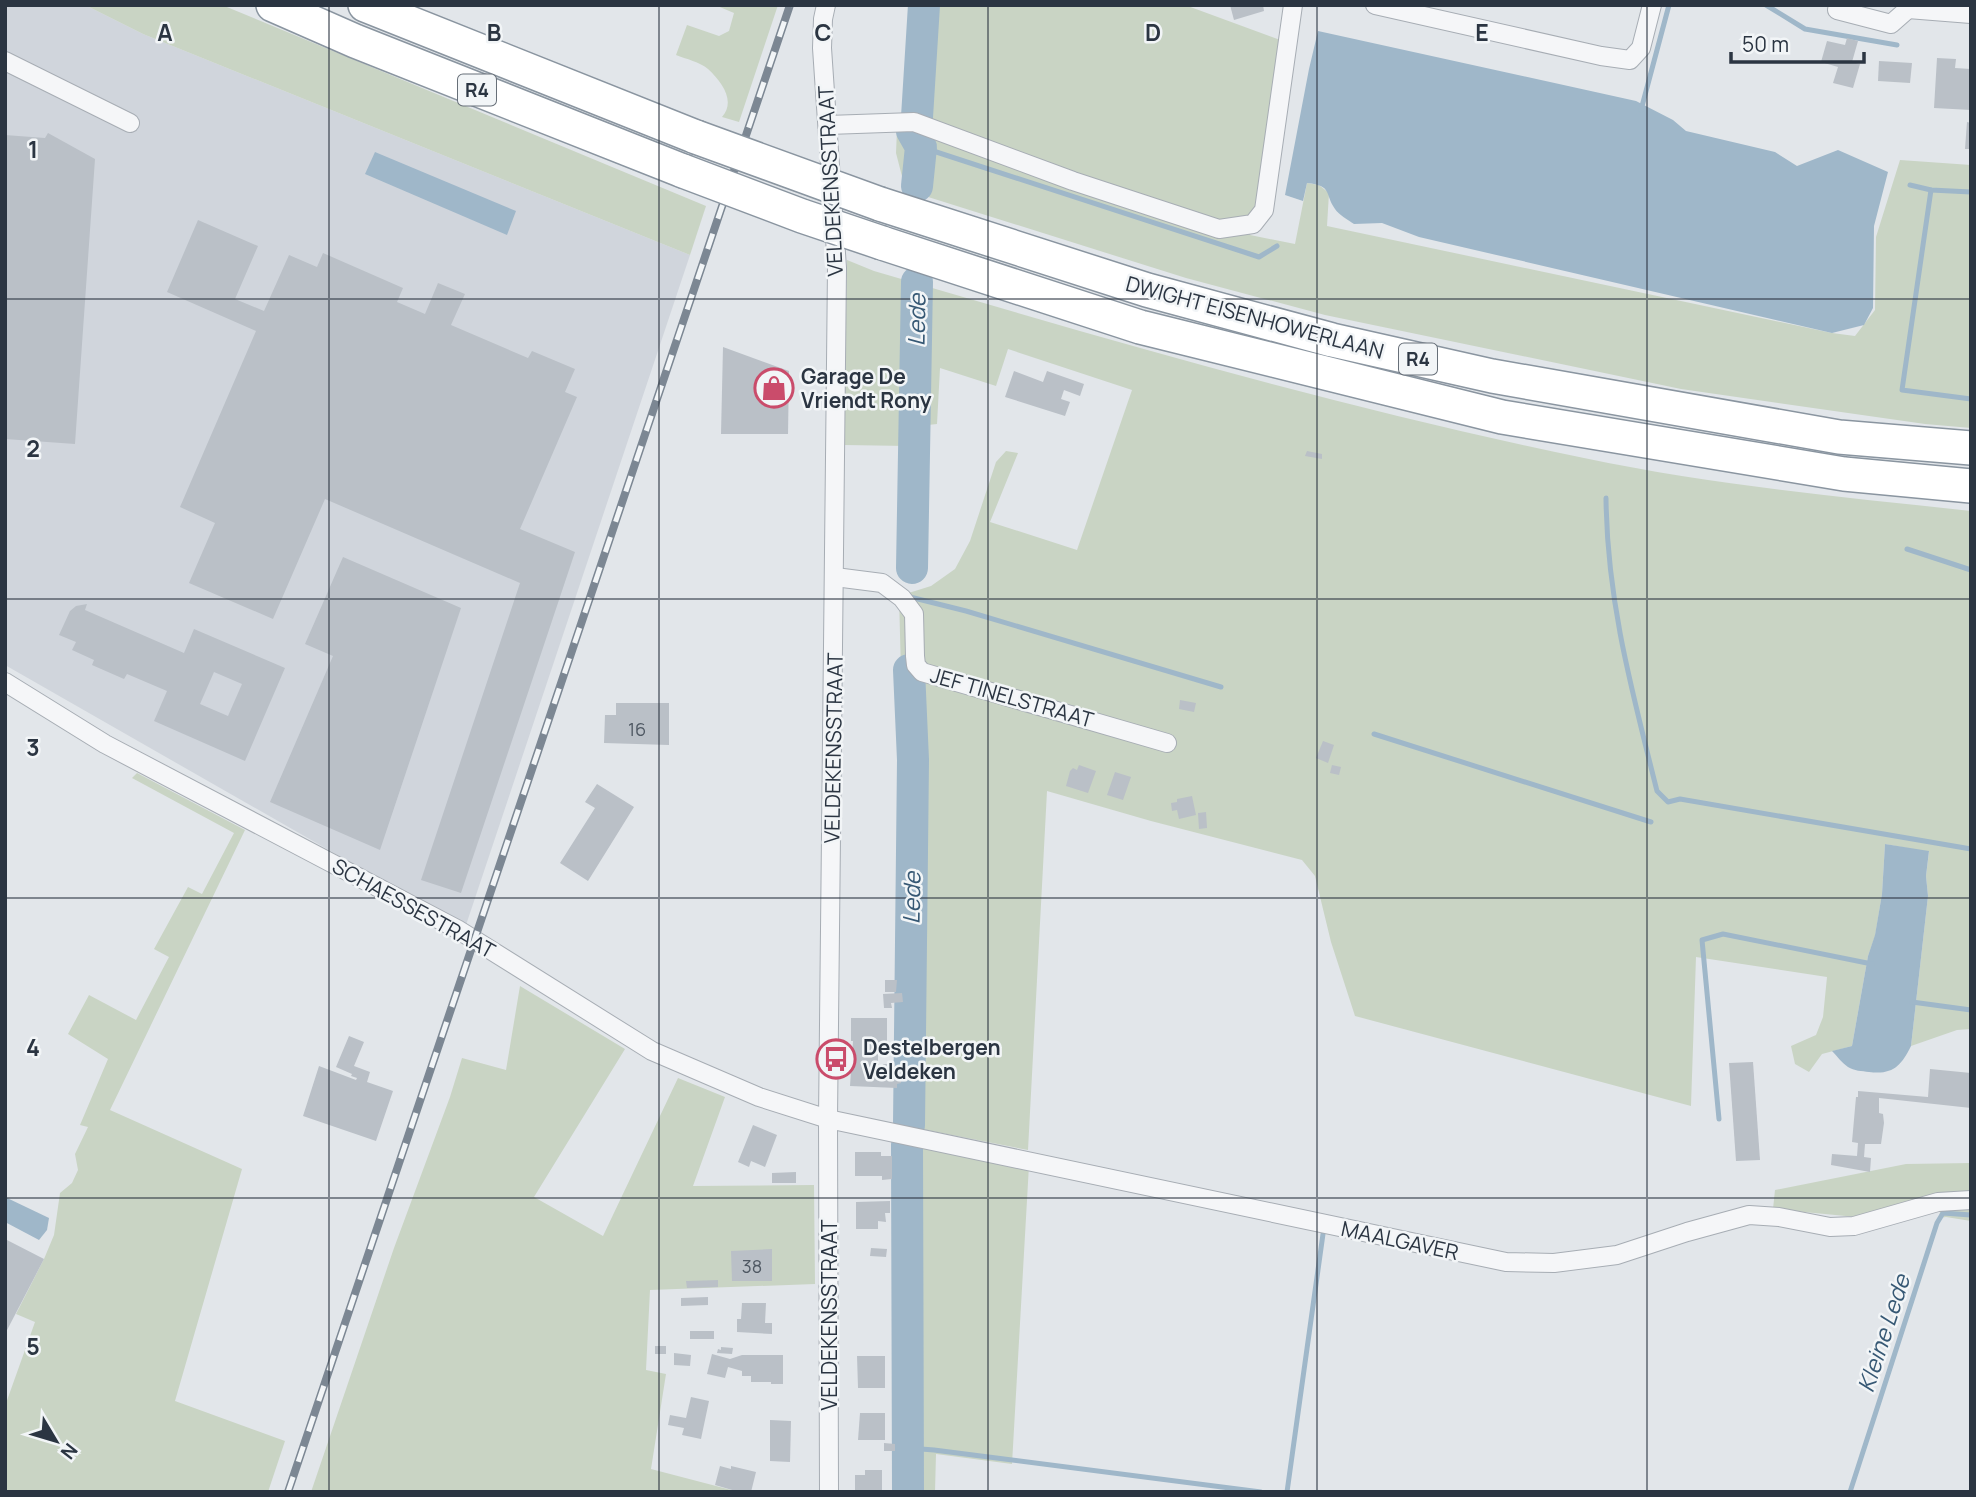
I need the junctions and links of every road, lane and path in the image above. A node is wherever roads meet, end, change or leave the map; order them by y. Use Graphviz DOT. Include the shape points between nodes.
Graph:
graph roads {
  1 [pos="273,5"];
  2 [pos="365,5"];
  3 [pos="826,5"];
  4 [pos="1293,5"];
  5 [pos="1375,5"];
  6 [pos="1652,5"];
  7 [pos="1838,5"];
  8 [pos="1907,7"];
  9 [pos="1971,14"];
  10 [pos="5,61"];
  11 [pos="130,123"];
  12 [pos="828,125"];
  13 [pos="1971,448"];
  14 [pos="1971,486"];
  15 [pos="835,577"];
  16 [pos="5,682"];
  17 [pos="1167,743"];
  18 [pos="828,1119"];
  19 [pos="1971,1200"];
  20 [pos="829,1492"];
  1 -- 14 [label="highway, DWIGHT EISENHOWERLAAN / R4, bridge" via="802,216 1140,327 1502,417 1844,474"];
  2 -- 13 [label="highway, DWIGHT EISENHOWERLAAN / R4, bridge" via="696,137 880,204 1147,290 1465,370 1839,437"];
  3 -- 12 [label="street, VELDEKENSSTRAAT" via="822,48"];
  4 -- 12 [label="street" via="1264,210 1253,224 1219,229 914,122"];
  5 -- 6 [label="street" via="1630,60 1641,48"];
  7 -- 8 [label="street" via="1837,10 1891,24"];
  8 -- 9 [label="street"];
  10 -- 11 [label="street"];
  12 -- 15 [label="street, VELDEKENSSTRAAT" via="837,268"];
  15 -- 17 [label="street, JEF TINELSTRAAT" via="882,583 902,598 914,614 916,665 922,672"];
  15 -- 18 [label="street, VELDEKENSSTRAAT"];
  16 -- 18 [label="street, SCHAESSESTRAAT" via="105,744 457,929 652,1051 759,1097"];
  18 -- 19 [label="street, MAALGAVER" via="1506,1262 1555,1263 1617,1255 1749,1214 1830,1227 1854,1226 1938,1202"];
  18 -- 20 [label="street, VELDEKENSSTRAAT"];
}
